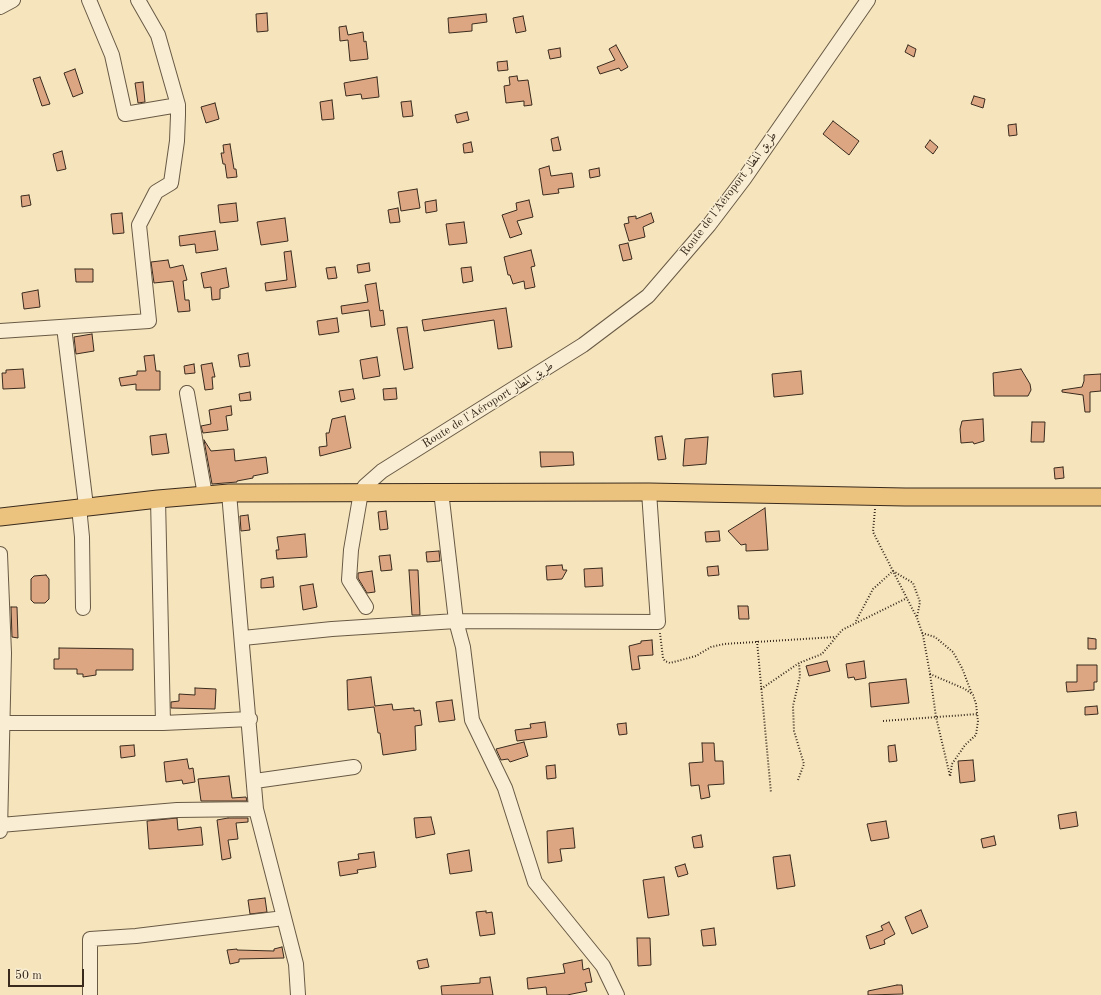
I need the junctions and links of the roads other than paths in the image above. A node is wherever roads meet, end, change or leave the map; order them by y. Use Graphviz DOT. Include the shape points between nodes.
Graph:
graph roads {
  1 [pos="13,0"];
  2 [pos="90,0"];
  3 [pos="138,0"];
  4 [pos="868,0"];
  5 [pos="0,7"];
  6 [pos="178,105"];
  7 [pos="64,327"];
  8 [pos="0,330"];
  9 [pos="187,393"];
  10 [pos="441,491"];
  11 [pos="361,492"];
  12 [pos="649,492"];
  13 [pos="229,493"];
  14 [pos="205,495"];
  15 [pos="1101,497"];
  16 [pos="158,498"];
  17 [pos="82,507"];
  18 [pos="0,517"];
  19 [pos="0,554"];
  20 [pos="366,607"];
  21 [pos="83,608"];
  22 [pos="456,621"];
  23 [pos="243,638"];
  24 [pos="250,719"];
  25 [pos="2,723"];
  26 [pos="163,723"];
  27 [pos="354,767"];
  28 [pos="255,781"];
  29 [pos="256,809"];
  30 [pos="0,825"];
  31 [pos="0,831"];
  32 [pos="284,918"];
  33 [pos="90,995"];
  34 [pos="298,995"];
  35 [pos="617,995"];
  1 -- 5 [label="street"];
  2 -- 6 [label="street" via="112,55 125,114"];
  3 -- 6 [label="street" via="158,35"];
  4 -- 11 [label="street, Route de l'Aéroport طريق المطار" via="744,179 704,231 648,296 583,345 382,471"];
  6 -- 7 [label="street" via="177,141 171,183 156,192 139,225 149,321"];
  7 -- 8 [label="street"];
  7 -- 17 [label="street"];
  9 -- 14 [label="street"];
  10 -- 11 [label="main road"];
  10 -- 12 [label="main road"];
  10 -- 22 [label="street"];
  11 -- 13 [label="main road"];
  11 -- 20 [label="street" via="351,550 349,580"];
  12 -- 15 [label="main road"];
  12 -- 22 [label="street" via="658,622"];
  13 -- 14 [label="main road"];
  13 -- 23 [label="street"];
  14 -- 16 [label="main road"];
  16 -- 17 [label="main road"];
  16 -- 26 [label="street"];
  17 -- 18 [label="main road"];
  17 -- 21 [label="street"];
  19 -- 25 [label="street" via="4,653"];
  22 -- 23 [label="street"];
  22 -- 35 [label="street" via="463,647 472,720 505,788 535,882 603,966"];
  23 -- 24 [label="street"];
  24 -- 26 [label="street"];
  24 -- 28 [label="street"];
  25 -- 26 [label="street"];
  25 -- 30 [label="street"];
  27 -- 28 [label="street"];
  28 -- 29 [label="street"];
  29 -- 30 [label="street" via="177,810"];
  29 -- 32 [label="street"];
  30 -- 31 [label="street"];
  32 -- 33 [label="street" via="90,939"];
  32 -- 34 [label="street" via="296,964"];
}
